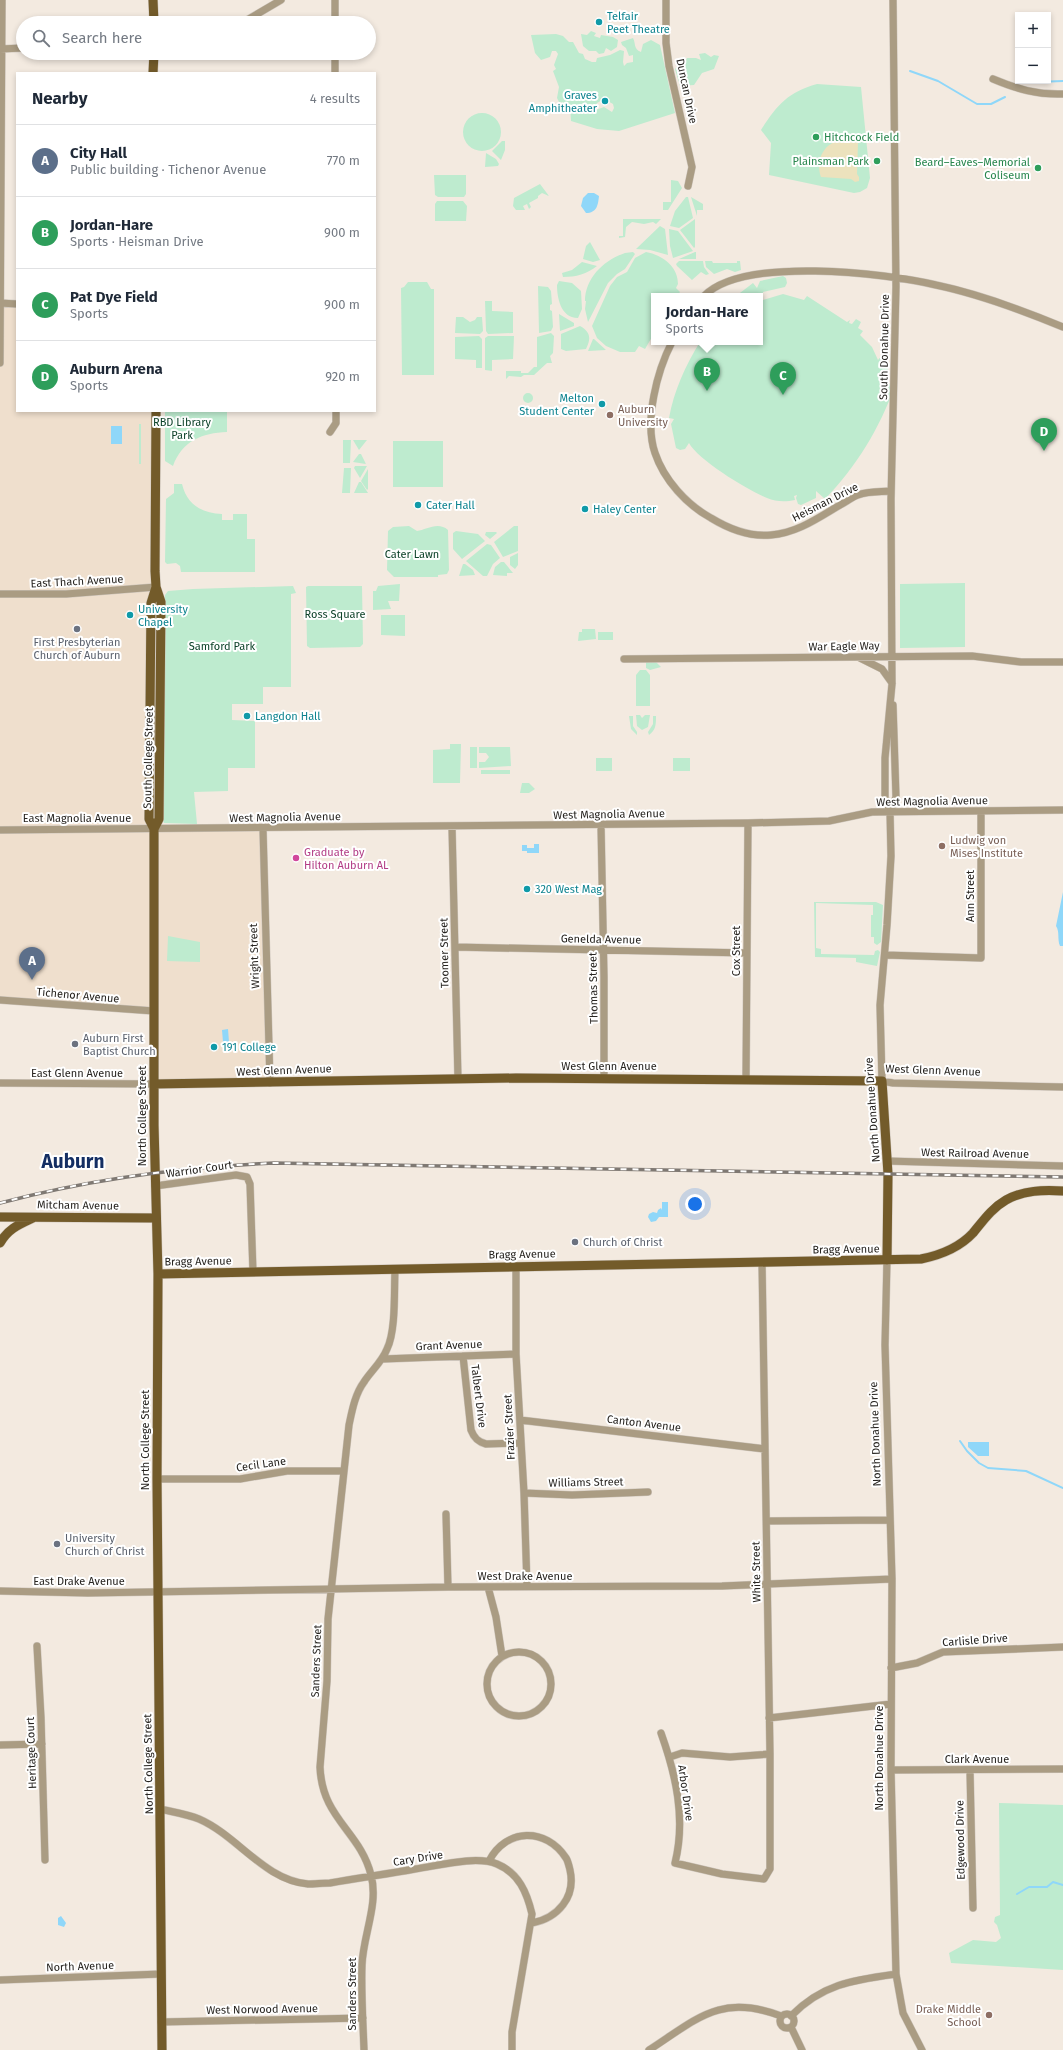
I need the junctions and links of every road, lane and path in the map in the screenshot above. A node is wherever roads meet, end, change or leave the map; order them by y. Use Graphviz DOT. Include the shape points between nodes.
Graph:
graph roads {
  1 [pos="2,0"];
  2 [pos="153,0"];
  3 [pos="281,0"];
  4 [pos="335,0"];
  5 [pos="666,0"];
  6 [pos="893,0"];
  7 [pos="154,16"];
  8 [pos="254,16"];
  9 [pos="335,16"];
  10 [pos="16,48"];
  11 [pos="1,49"];
  12 [pos="154,60"];
  13 [pos="335,60"];
  14 [pos="153,72"];
  15 [pos="335,72"];
  16 [pos="993,79"];
  17 [pos="1063,94"];
  18 [pos="688,186"];
  19 [pos="0,220"];
  20 [pos="896,278"];
  21 [pos="709,293"];
  22 [pos="0,295"];
  23 [pos="0,303"];
  24 [pos="16,304"];
  25 [pos="1063,327"];
  26 [pos="671,345"];
  27 [pos="0,363"];
  28 [pos="156,412"];
  29 [pos="336,412"];
  30 [pos="330,432"];
  31 [pos="891,491"];
  32 [pos="156,587"];
  33 [pos="0,594"];
  34 [pos="892,656"];
  35 [pos="858,657"];
  36 [pos="624,659"];
  37 [pos="1063,662"];
  38 [pos="892,684"];
  39 [pos="892,695"];
  40 [pos="1063,810"];
  41 [pos="981,811"];
  42 [pos="890,812"];
  43 [pos="748,823"];
  44 [pos="601,825"];
  45 [pos="452,827"];
  46 [pos="262,828"];
  47 [pos="154,829"];
  48 [pos="0,830"];
  49 [pos="455,948"];
  50 [pos="603,950"];
  51 [pos="747,953"];
  52 [pos="885,955"];
  53 [pos="0,1000"];
  54 [pos="154,1011"];
  55 [pos="604,1078"];
  56 [pos="458,1079"];
  57 [pos="746,1079"];
  58 [pos="882,1080"];
  59 [pos="0,1083"];
  60 [pos="270,1083"];
  61 [pos="154,1084"];
  62 [pos="1063,1087"];
  63 [pos="887,1161"];
  64 [pos="1063,1166"];
  65 [pos="154,1186"];
  66 [pos="1063,1191"];
  67 [pos="38,1216"];
  68 [pos="0,1217"];
  69 [pos="156,1218"];
  70 [pos="0,1243"];
  71 [pos="887,1260"];
  72 [pos="762,1262"];
  73 [pos="516,1266"];
  74 [pos="395,1270"];
  75 [pos="253,1272"];
  76 [pos="158,1274"];
  77 [pos="516,1354"];
  78 [pos="463,1356"];
  79 [pos="382,1359"];
  80 [pos="520,1420"];
  81 [pos="521,1443"];
  82 [pos="765,1449"];
  83 [pos="344,1471"];
  84 [pos="157,1479"];
  85 [pos="648,1492"];
  86 [pos="524,1493"];
  87 [pos="446,1514"];
  88 [pos="890,1520"];
  89 [pos="767,1522"];
  90 [pos="892,1579"];
  91 [pos="767,1584"];
  92 [pos="527,1586"];
  93 [pos="448,1587"];
  94 [pos="488,1587"];
  95 [pos="331,1589"];
  96 [pos="0,1591"];
  97 [pos="158,1591"];
  98 [pos="37,1646"];
  99 [pos="1063,1647"];
  100 [pos="502,1656"];
  101 [pos="891,1668"];
  102 [pos="891,1704"];
  103 [pos="769,1718"];
  104 [pos="661,1733"];
  105 [pos="42,1744"];
  106 [pos="0,1745"];
  107 [pos="770,1754"];
  108 [pos="670,1757"];
  109 [pos="1063,1769"];
  110 [pos="891,1770"];
  111 [pos="970,1771"];
  112 [pos="160,1809"];
  113 [pos="45,1860"];
  114 [pos="489,1861"];
  115 [pos="372,1876"];
  116 [pos="764,1879"];
  117 [pos="972,1908"];
  118 [pos="532,1923"];
  119 [pos="161,1974"];
  120 [pos="896,1974"];
  121 [pos="0,1980"];
  122 [pos="780,2016"];
  123 [pos="791,2016"];
  124 [pos="363,2018"];
  125 [pos="161,2022"];
  126 [pos="791,2027"];
  127 [pos="162,2050"];
  128 [pos="364,2050"];
  129 [pos="512,2050"];
  130 [pos="648,2050"];
  131 [pos="802,2050"];
  132 [pos="922,2050"];
  1 -- 11 [label="street"];
  2 -- 7 [label="main road"];
  3 -- 8 [label="street"];
  4 -- 9 [label="street"];
  5 -- 18 [label="street, Duncan Drive" via="669,66 692,167"];
  6 -- 20 [label="street, South Donahue Drive"];
  10 -- 11 [label="street"];
  11 -- 19 [label="street"];
  12 -- 14 [label="main road"];
  13 -- 15 [label="street"];
  16 -- 17 [label="street" via="1038,94"];
  19 -- 22 [label="street"];
  20 -- 21 [label="street" via="805,270 744,277 725,283"];
  20 -- 25 [label="street" via="946,287"];
  20 -- 31 [label="street, South Donahue Drive"];
  22 -- 23 [label="street"];
  23 -- 24 [label="street"];
  23 -- 27 [label="street"];
  26 -- 31 [label="street, Heisman Drive" via="658,378 651,434 659,462 681,496 699,511 722,525 745,533 772,535 810,523 857,495"];
  28 -- 32 [label="main road, South College Street"];
  29 -- 30 [label="street" via="336,423"];
  31 -- 34 [label="street, South Donahue Drive"];
  32 -- 33 [label="street, East Thach Avenue" via="66,594"];
  32 -- 47 [label="main road, South College Street" via="161,602 159,819"];
  34 -- 35 [label="street, War Eagle Way"];
  34 -- 37 [label="street, War Eagle Way" via="972,656 1021,662"];
  34 -- 38 [label="street, South Donahue Drive"];
  35 -- 36 [label="street, War Eagle Way"];
  35 -- 38 [label="street" via="882,669"];
  38 -- 39 [label="street, South Donahue Drive"];
  39 -- 42 [label="street, South Donahue Drive" via="885,758 885,797"];
  39 -- 42 [label="street, South Donahue Drive" via="895,720 896,797"];
  40 -- 41 [label="street, West Magnolia Avenue"];
  41 -- 42 [label="street, West Magnolia Avenue"];
  41 -- 52 [label="street, Ann Street" via="981,958"];
  42 -- 43 [label="street, West Magnolia Avenue" via="859,814 829,821"];
  42 -- 52 [label="street, North Donahue Drive" via="890,876"];
  43 -- 44 [label="street, West Magnolia Avenue"];
  43 -- 51 [label="street, Cox Street"];
  44 -- 45 [label="street, West Magnolia Avenue"];
  44 -- 50 [label="street, Thomas Street"];
  45 -- 46 [label="street, West Magnolia Avenue"];
  45 -- 49 [label="street, Toomer Street"];
  46 -- 47 [label="street, West Magnolia Avenue"];
  46 -- 60 [label="street, Wright Street"];
  47 -- 48 [label="street, East Magnolia Avenue"];
  47 -- 54 [label="main road, North College Street"];
  49 -- 50 [label="street, Genelda Avenue"];
  49 -- 56 [label="street, Toomer Street"];
  50 -- 51 [label="street, Genelda Avenue"];
  50 -- 55 [label="street, Thomas Street"];
  51 -- 57 [label="street, Cox Street"];
  52 -- 58 [label="street, North Donahue Drive" via="880,1012"];
  53 -- 54 [label="street, Tichenor Avenue"];
  54 -- 61 [label="main road, North College Street"];
  55 -- 56 [label="main road, West Glenn Avenue"];
  55 -- 57 [label="main road, West Glenn Avenue"];
  56 -- 60 [label="main road, West Glenn Avenue"];
  57 -- 58 [label="main road, West Glenn Avenue"];
  58 -- 62 [label="street, West Glenn Avenue" via="893,1083"];
  58 -- 63 [label="main road, North Donahue Drive"];
  59 -- 61 [label="street, East Glenn Avenue"];
  60 -- 61 [label="main road, West Glenn Avenue"];
  61 -- 65 [label="main road, North College Street"];
  63 -- 64 [label="street, West Railroad Avenue"];
  63 -- 71 [label="main road, North Donahue Drive"];
  65 -- 69 [label="main road, North College Street"];
  65 -- 75 [label="street, Warrior Court" via="236,1175 247,1177 250,1184"];
  66 -- 71 [label="main road, Bragg Avenue" via="1039,1190 1006,1200 994,1208 964,1241 943,1253 921,1259"];
  67 -- 68 [label="main road, Mitcham Avenue"];
  67 -- 69 [label="main road, Mitcham Avenue"];
  67 -- 70 [label="main road" via="12,1227"];
  69 -- 76 [label="main road, North College Street"];
  71 -- 72 [label="main road, Bragg Avenue"];
  71 -- 88 [label="street, North Donahue Drive" via="885,1344"];
  72 -- 73 [label="main road, Bragg Avenue"];
  72 -- 82 [label="street, White Street"];
  73 -- 74 [label="main road, Bragg Avenue"];
  73 -- 77 [label="street, Frazier Street"];
  74 -- 75 [label="main road, Bragg Avenue"];
  74 -- 79 [label="street, Sanders Street" via="391,1336"];
  75 -- 76 [label="main road, Bragg Avenue"];
  76 -- 84 [label="main road, North College Street"];
  77 -- 78 [label="street, Grant Avenue"];
  77 -- 80 [label="street, Frazier Street"];
  78 -- 79 [label="street, Grant Avenue"];
  78 -- 81 [label="street, Talbert Drive" via="473,1436 486,1444"];
  79 -- 83 [label="street, Sanders Street" via="362,1383 357,1396 352,1413"];
  80 -- 81 [label="street, Frazier Street"];
  80 -- 82 [label="street, Canton Avenue"];
  81 -- 86 [label="street, Frazier Street"];
  82 -- 89 [label="street, White Street"];
  83 -- 84 [label="street, Cecil Lane" via="287,1471 240,1479"];
  83 -- 95 [label="street, Sanders Street"];
  84 -- 97 [label="main road, North College Street"];
  85 -- 86 [label="street, Williams Street" via="572,1495"];
  86 -- 92 [label="street, Frazier Street"];
  87 -- 93 [label="street"];
  88 -- 89 [label="street"];
  88 -- 90 [label="street, North Donahue Drive"];
  89 -- 91 [label="street, White Street"];
  90 -- 91 [label="street, West Drake Avenue"];
  90 -- 101 [label="street, North Donahue Drive"];
  91 -- 92 [label="street, West Drake Avenue"];
  91 -- 103 [label="street, White Street"];
  92 -- 94 [label="street, West Drake Avenue"];
  93 -- 94 [label="street, West Drake Avenue"];
  93 -- 95 [label="street, West Drake Avenue"];
  94 -- 100 [label="street"];
  95 -- 97 [label="street, West Drake Avenue"];
  95 -- 115 [label="street, Sanders Street" via="321,1781 330,1807 363,1854"];
  96 -- 97 [label="street, East Drake Avenue"];
  97 -- 112 [label="main road, North College Street"];
  98 -- 105 [label="street, Heritage Court"];
  99 -- 101 [label="street, Carlisle Drive" via="943,1652 917,1663"];
  100 -- 100 [label="street" via="489,1672 488,1692 492,1701 499,1709 518,1716 538,1710 546,1702 550,1692 552,1681 549,1671 534,1655 513,1652"];
  101 -- 102 [label="street, North Donahue Drive"];
  102 -- 103 [label="street"];
  102 -- 110 [label="street, North Donahue Drive"];
  103 -- 107 [label="street, White Street"];
  104 -- 108 [label="street, Arbor Drive"];
  105 -- 106 [label="street"];
  105 -- 113 [label="street, Heritage Court"];
  107 -- 108 [label="street" via="730,1757 682,1754"];
  107 -- 116 [label="street, White Street" via="770,1869"];
  108 -- 116 [label="street, Arbor Drive" via="679,1814 675,1863 722,1874"];
  109 -- 111 [label="street, Clark Avenue"];
  110 -- 111 [label="street, Clark Avenue"];
  110 -- 120 [label="street, North Donahue Drive"];
  111 -- 117 [label="street, Edgewood Drive"];
  112 -- 115 [label="street, Cary Drive" via="199,1819 218,1830 268,1869 287,1879 308,1884"];
  112 -- 119 [label="main road, North College Street"];
  114 -- 115 [label="street, Cary Drive" via="464,1861"];
  114 -- 118 [label="street, Cary Drive" via="505,1868 528,1895"];
  114 -- 118 [label="street" via="495,1851 511,1838 533,1836 553,1843 567,1859 572,1880 567,1901 550,1917"];
  115 -- 124 [label="street, Sanders Street" via="373,1902 362,1964"];
  118 -- 129 [label="street, Cary Drive" via="513,2025"];
  119 -- 121 [label="street, North Avenue"];
  119 -- 125 [label="main road, North College Street"];
  120 -- 123 [label="street" via="828,1988 810,1998"];
  120 -- 132 [label="street, North Donahue Drive" via="903,2013"];
  122 -- 123 [label="street"];
  122 -- 126 [label="street" via="780,2022 786,2028"];
  122 -- 130 [label="street" via="748,2006 726,2007 706,2013"];
  123 -- 126 [label="street" via="794,2022"];
  124 -- 125 [label="street, West Norwood Avenue"];
  124 -- 128 [label="street, Sanders Street"];
  125 -- 127 [label="main road, North College Street"];
  126 -- 131 [label="street"];
}
